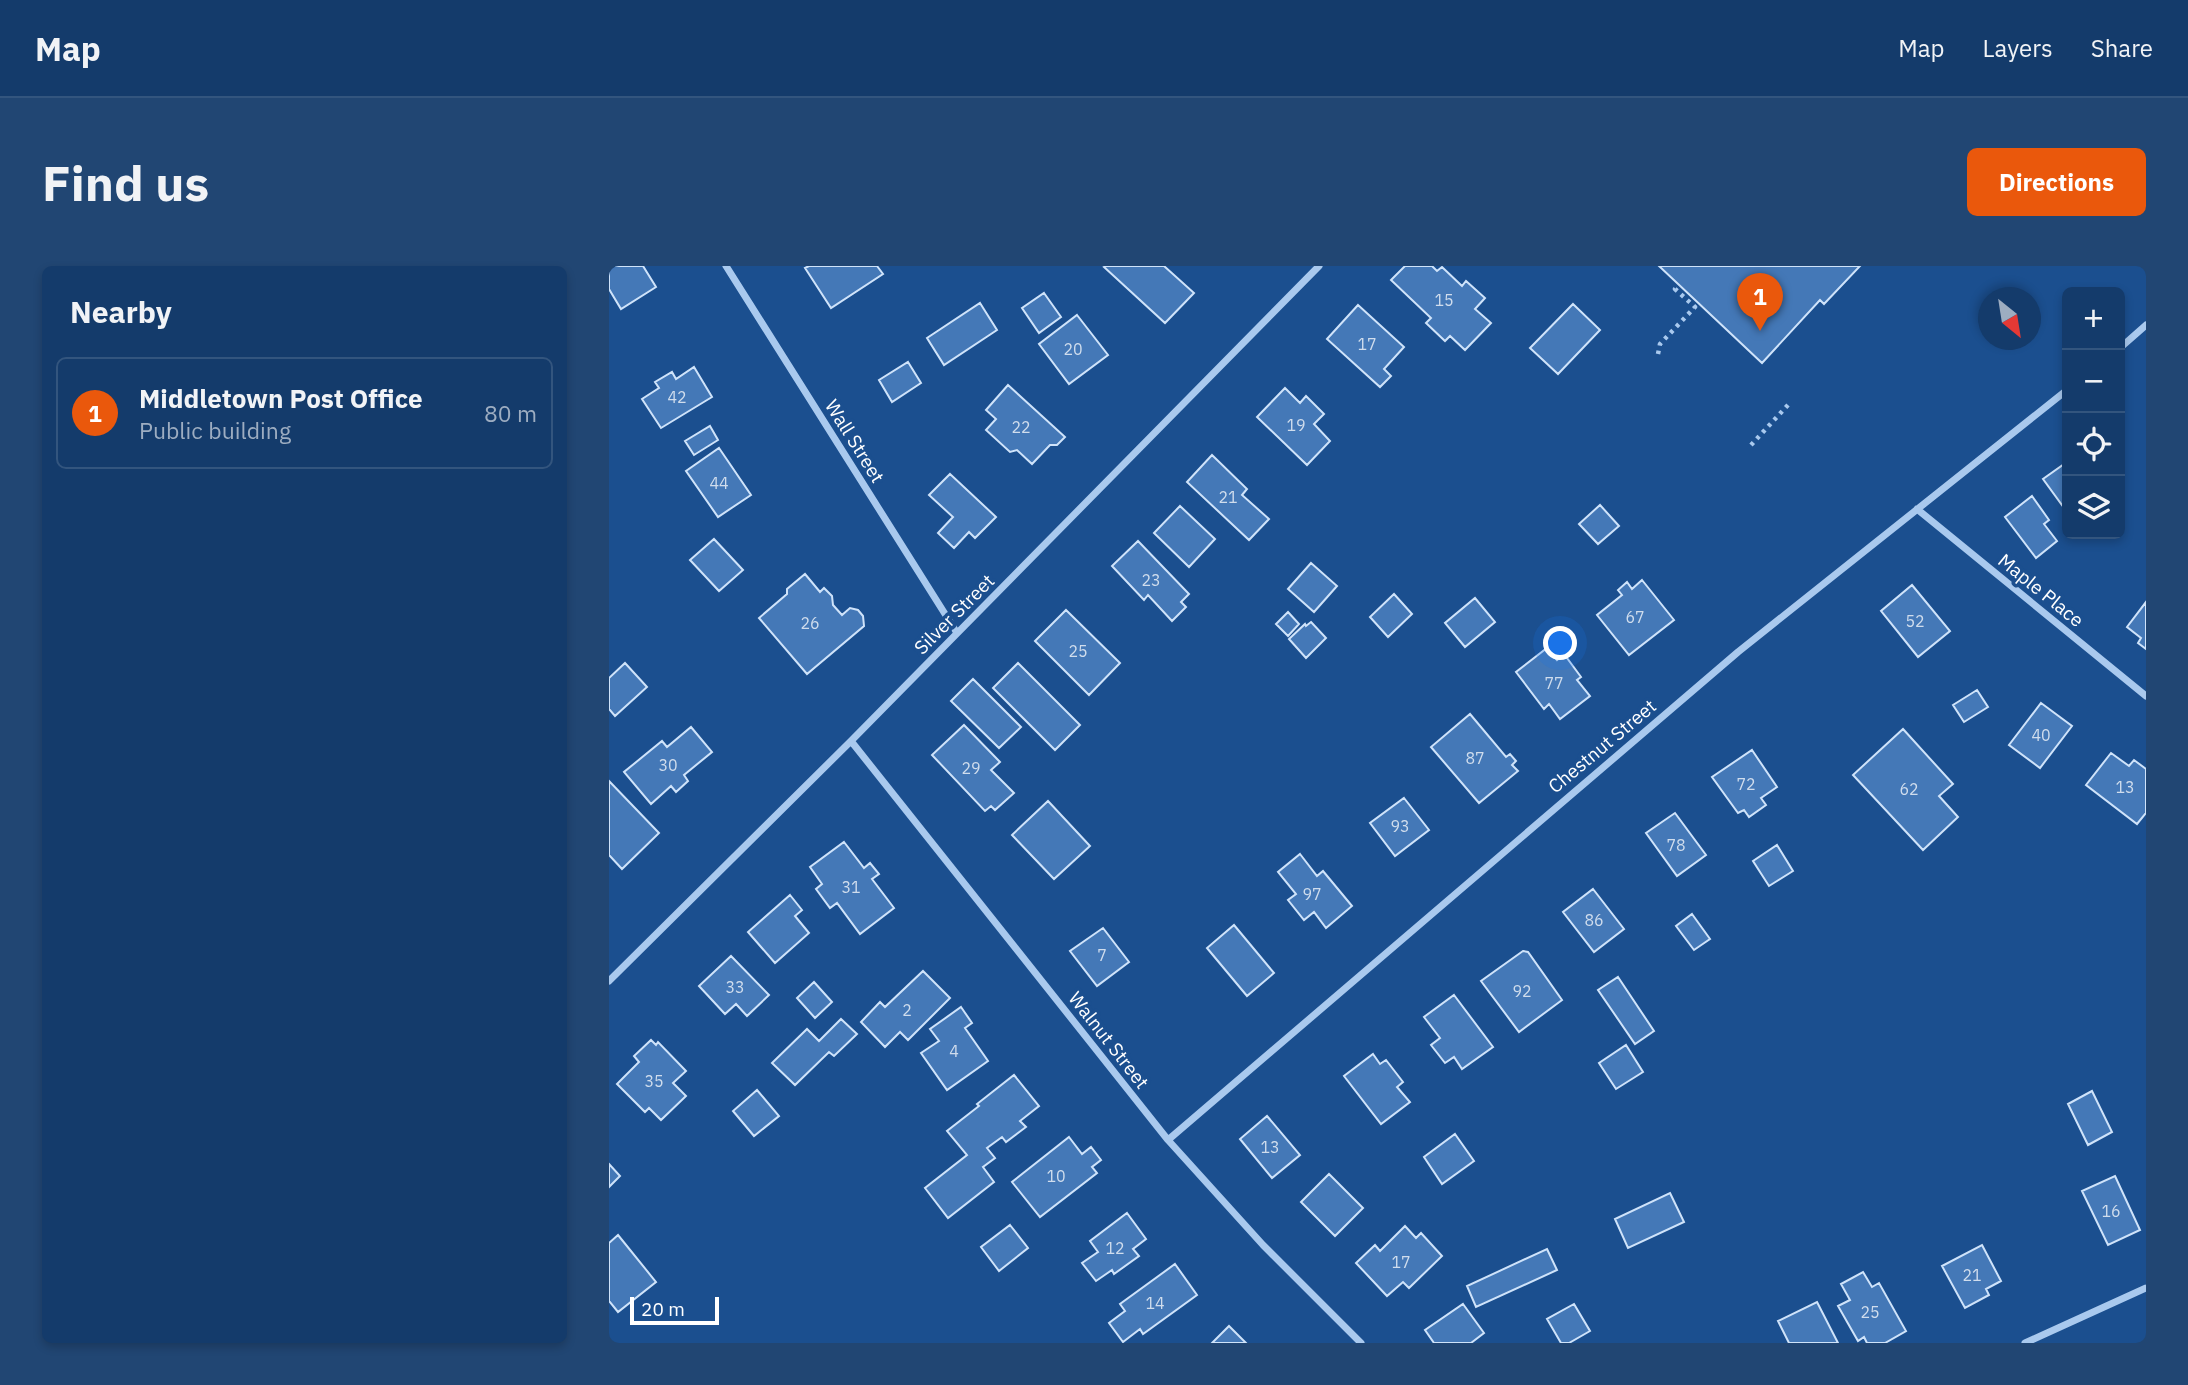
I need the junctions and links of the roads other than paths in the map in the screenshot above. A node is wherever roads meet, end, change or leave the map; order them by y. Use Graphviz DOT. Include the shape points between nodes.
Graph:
graph roads {
  1 [pos="726,266"];
  2 [pos="1319,266"];
  3 [pos="2146,325"];
  4 [pos="2125,344"];
  5 [pos="2062,394"];
  6 [pos="1917,509"];
  7 [pos="957,633"];
  8 [pos="2146,695"];
  9 [pos="851,740"];
  10 [pos="609,981"];
  11 [pos="1168,1140"];
  12 [pos="2146,1288"];
  13 [pos="1361,1343"];
  14 [pos="2025,1343"];
  1 -- 7 [label="street, Wall Street"];
  2 -- 7 [label="street, Silver Street"];
  3 -- 4 [label="street"];
  5 -- 6 [label="street, Chestnut Street"];
  6 -- 8 [label="street, Maple Place"];
  6 -- 11 [label="street, Chestnut Street" via="1633,740"];
  7 -- 9 [label="street, Silver Street"];
  9 -- 10 [label="street, Silver Street"];
  9 -- 11 [label="street, Walnut Street"];
  11 -- 13 [label="street, Walnut Street"];
  12 -- 14 [label="street"];
}
